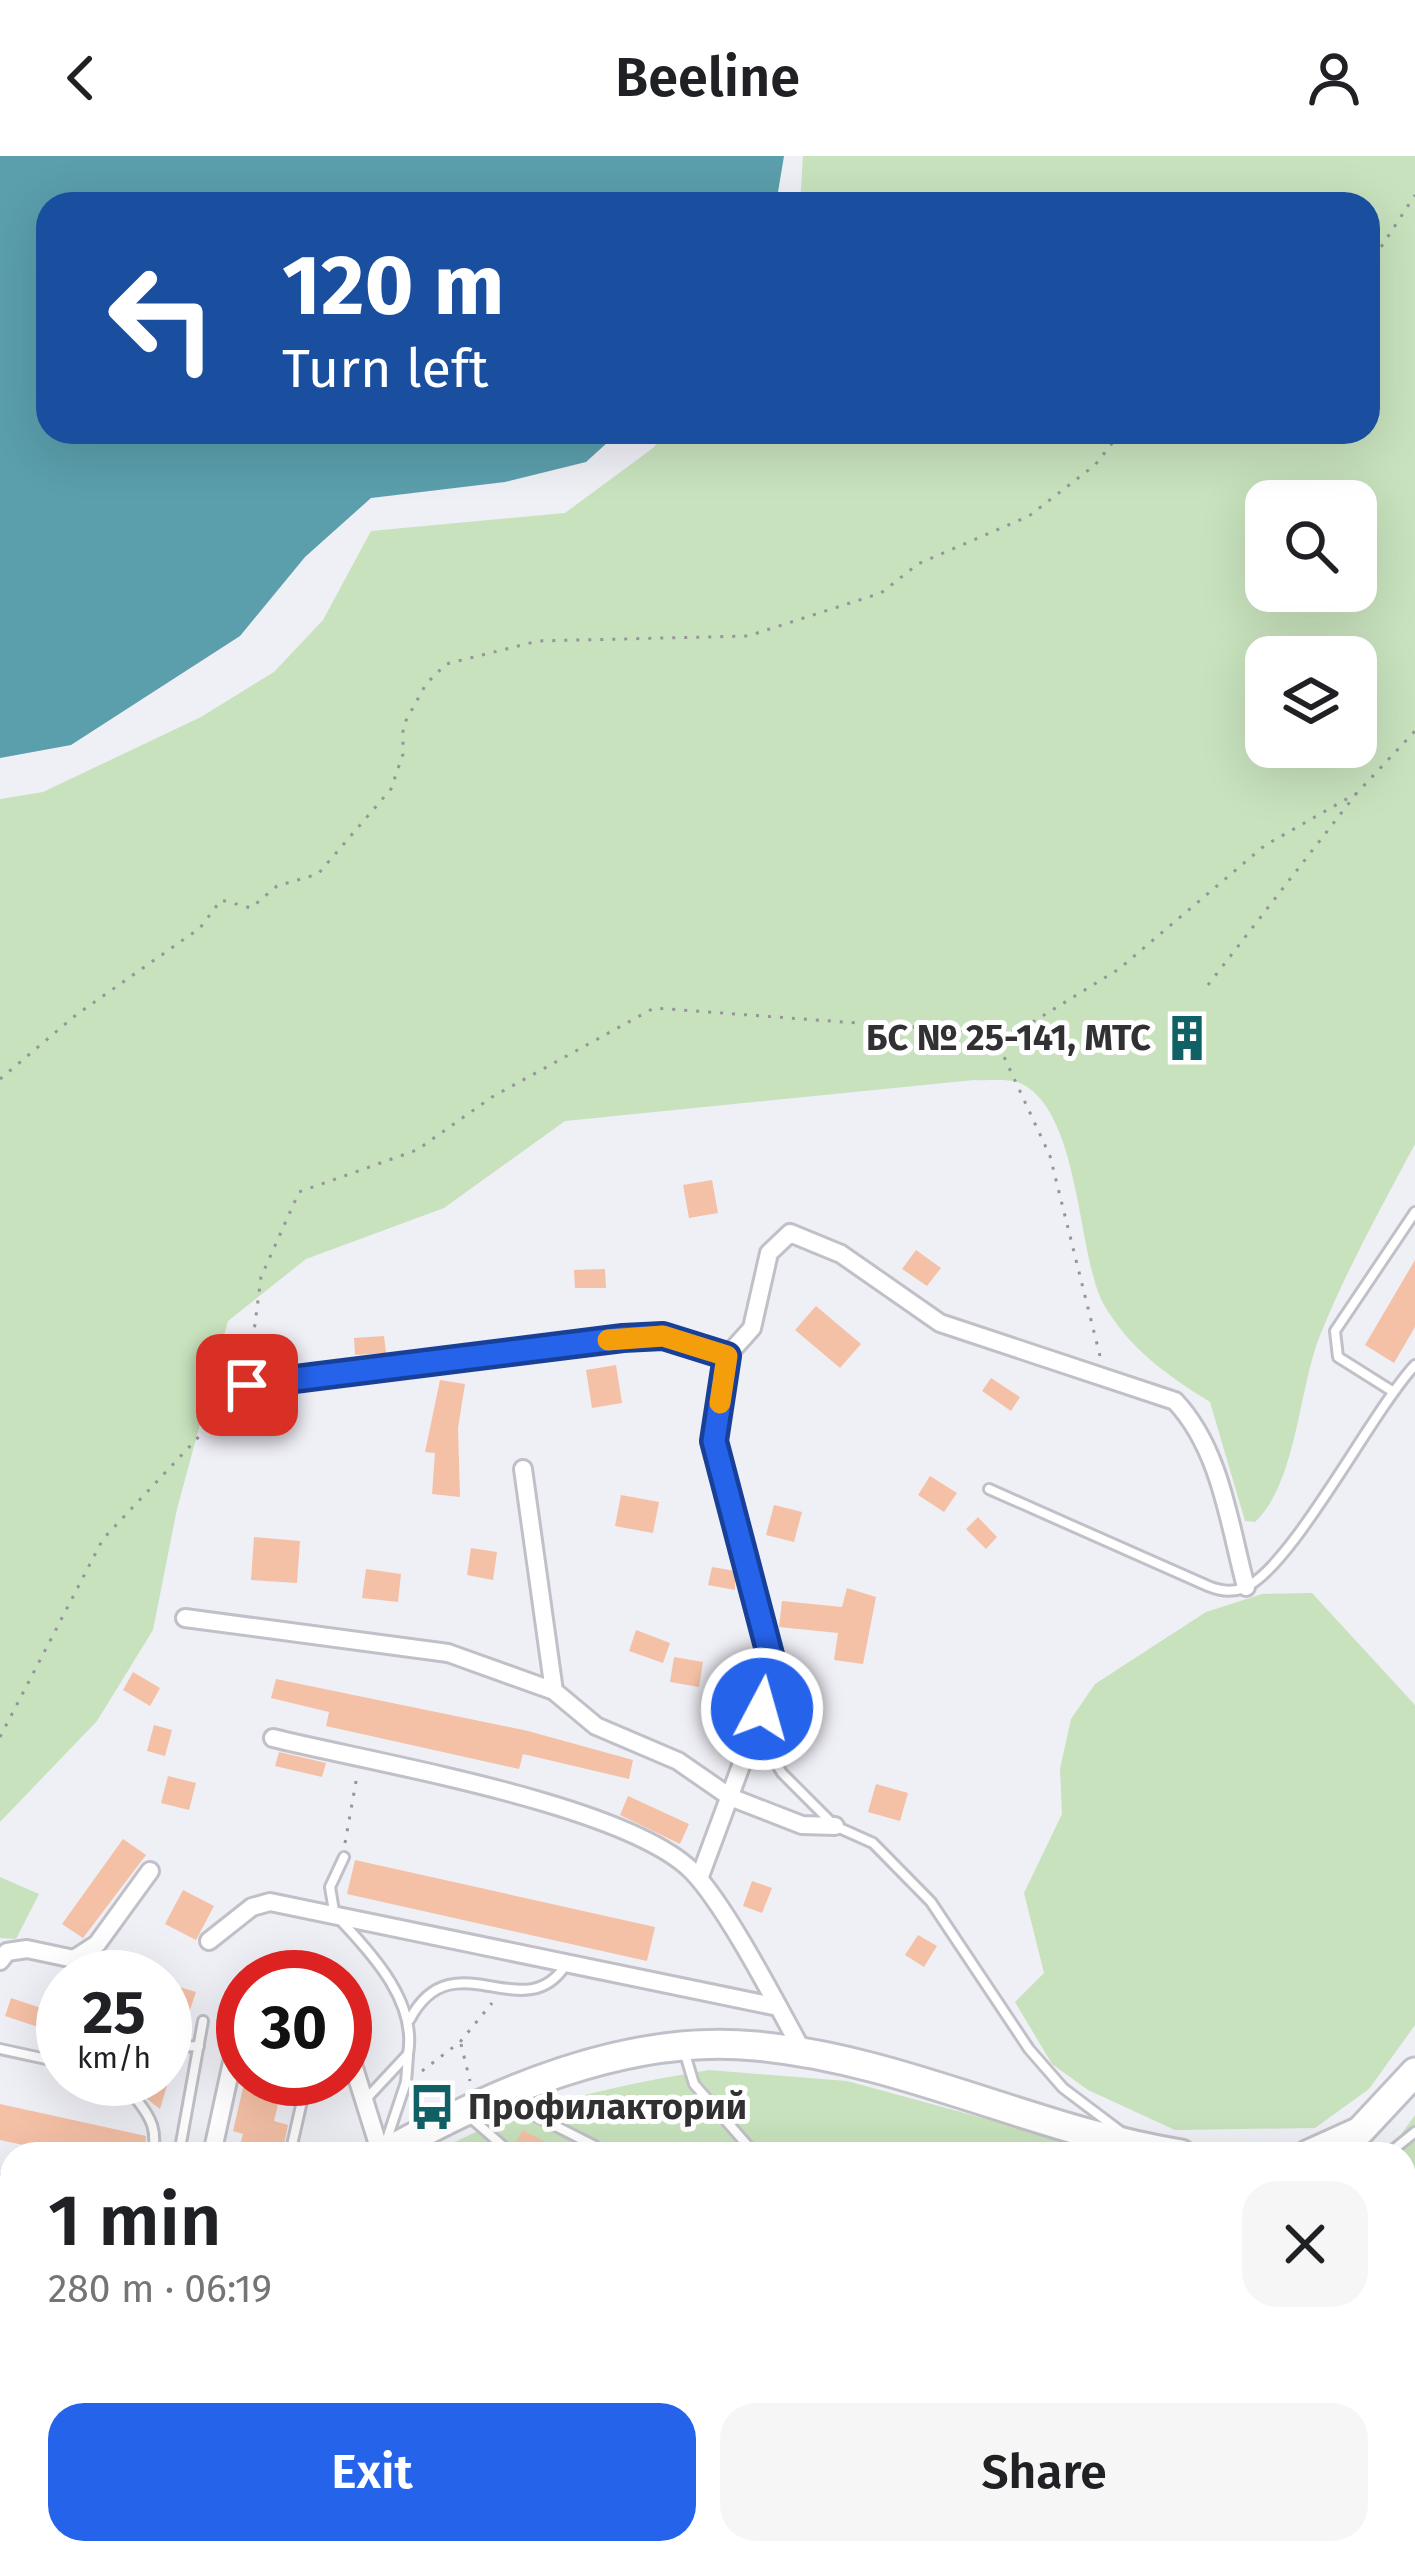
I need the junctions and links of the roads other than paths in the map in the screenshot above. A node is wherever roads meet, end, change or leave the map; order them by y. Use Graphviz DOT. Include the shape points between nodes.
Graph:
graph roads {
  1 [pos="1415,1212"];
  2 [pos="727,1356"];
  3 [pos="1415,1365"];
  4 [pos="247,1385"];
  5 [pos="1392,1390"];
  6 [pos="523,1468"];
  7 [pos="988,1489"];
  8 [pos="1246,1587"];
  9 [pos="185,1618"];
  10 [pos="554,1690"];
  11 [pos="755,1730"];
  12 [pos="273,1738"];
  13 [pos="730,1797"];
  14 [pos="835,1826"];
  15 [pos="344,1857"];
  16 [pos="149,1870"];
  17 [pos="699,1880"];
  18 [pos="337,1916"];
  19 [pos="209,1941"];
  20 [pos="0,1961"];
  21 [pos="567,1964"];
  22 [pos="778,2007"];
  23 [pos="203,2020"];
  24 [pos="409,2020"];
  25 [pos="192,2046"];
  26 [pos="199,2046"];
  27 [pos="683,2047"];
  28 [pos="0,2049"];
  29 [pos="802,2053"];
  30 [pos="408,2054"];
  31 [pos="36,2057"];
  32 [pos="1415,2072"];
  33 [pos="372,2092"];
  34 [pos="499,2098"];
  35 [pos="142,2106"];
  36 [pos="222,2106"];
  37 [pos="301,2106"];
  38 [pos="366,2106"];
  39 [pos="466,2113"];
  40 [pos="1082,2132"];
  41 [pos="156,2142"];
  42 [pos="181,2142"];
  43 [pos="215,2142"];
  44 [pos="293,2142"];
  45 [pos="378,2142"];
  46 [pos="386,2142"];
  47 [pos="416,2142"];
  48 [pos="499,2142"];
  49 [pos="587,2142"];
  50 [pos="745,2142"];
  51 [pos="1091,2142"];
  52 [pos="1121,2142"];
  53 [pos="1136,2142"];
  54 [pos="1336,2142"];
  1 -- 5 [label="lane" via="1335,1331 1338,1357"];
  2 -- 4 [label="street" via="663,1336 623,1338"];
  2 -- 8 [label="street" via="752,1328 769,1253 790,1234 841,1254 940,1323 1175,1401 1197,1425"];
  2 -- 11 [label="street" via="714,1441 773,1666"];
  3 -- 5 [label="lane"];
  5 -- 8 [label="lane" via="1283,1557"];
  6 -- 10 [label="street"];
  7 -- 8 [label="lane" via="1223,1592"];
  9 -- 10 [label="street" via="448,1653"];
  10 -- 13 [label="street" via="596,1726 678,1761"];
  11 -- 13 [label="street"];
  11 -- 14 [label="lane" via="782,1773"];
  12 -- 17 [label="street" via="598,1819 668,1850"];
  13 -- 14 [label="street" via="802,1825"];
  13 -- 17 [label="street"];
  14 -- 53 [label="lane" via="873,1843 931,1902 1063,2088"];
  15 -- 18 [label="lane" via="330,1887"];
  16 -- 20 [label="street" via="97,1944 74,1959 26,1949"];
  17 -- 22 [label="street"];
  18 -- 19 [label="street" via="270,1901"];
  18 -- 21 [label="street"];
  18 -- 24 [label="lane" via="368,1949"];
  21 -- 22 [label="street"];
  21 -- 24 [label="lane" via="545,1990 438,1988"];
  22 -- 29 [label="street"];
  23 -- 26 [label="lane"];
  24 -- 30 [label="lane"];
  25 -- 26 [label="lane"];
  26 -- 42 [label="lane"];
  27 -- 29 [label="main road"];
  27 -- 34 [label="main road" via="586,2064"];
  27 -- 50 [label="lane" via="694,2084"];
  28 -- 31 [label="lane"];
  29 -- 40 [label="main road"];
  30 -- 33 [label="lane"];
  30 -- 46 [label="lane"];
  32 -- 54 [label="main road" via="1360,2131"];
  34 -- 39 [label="main road"];
  34 -- 49 [label="lane"];
  35 -- 41 [label="lane"];
  36 -- 43 [label="street"];
  37 -- 44 [label="lane"];
  38 -- 45 [label="street"];
  39 -- 47 [label="main road"];
  39 -- 48 [label="lane"];
  40 -- 51 [label="lane"];
  40 -- 52 [label="main road"];
}
